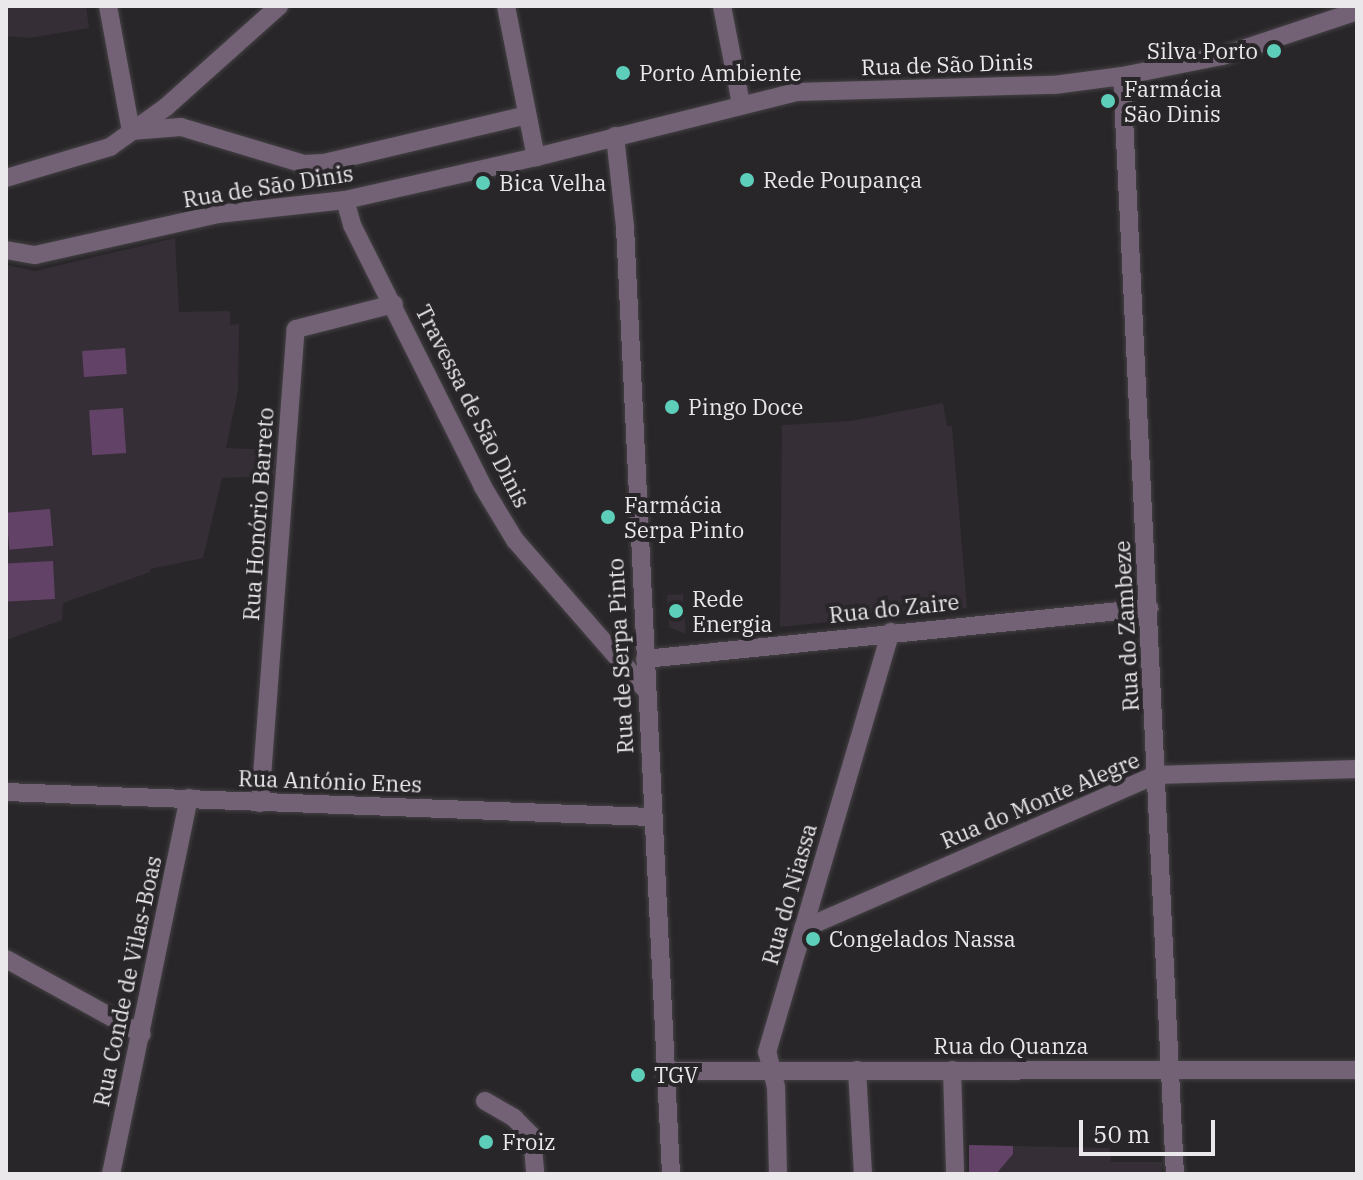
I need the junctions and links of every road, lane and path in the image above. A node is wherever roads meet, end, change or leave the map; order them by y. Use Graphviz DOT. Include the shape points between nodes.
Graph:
graph roads {
  1 [pos="108,6"];
  2 [pos="279,6"];
  3 [pos="506,6"];
  4 [pos="722,6"];
  5 [pos="1357,11"];
  6 [pos="1122,76"];
  7 [pos="741,104"];
  8 [pos="527,115"];
  9 [pos="131,131"];
  10 [pos="615,136"];
  11 [pos="536,157"];
  12 [pos="6,178"];
  13 [pos="345,200"];
  14 [pos="6,250"];
  15 [pos="394,304"];
  16 [pos="1149,608"];
  17 [pos="891,632"];
  18 [pos="645,659"];
  19 [pos="646,690"];
  20 [pos="1357,769"];
  21 [pos="1156,775"];
  22 [pos="6,792"];
  23 [pos="189,798"];
  24 [pos="260,803"];
  25 [pos="652,817"];
  26 [pos="803,929"];
  27 [pos="6,959"];
  28 [pos="142,1034"];
  29 [pos="769,1068"];
  30 [pos="857,1070"];
  31 [pos="952,1070"];
  32 [pos="1169,1070"];
  33 [pos="1357,1070"];
  34 [pos="666,1071"];
  35 [pos="485,1101"];
  36 [pos="111,1174"];
  37 [pos="535,1174"];
  38 [pos="671,1174"];
  39 [pos="778,1174"];
  40 [pos="863,1174"];
  41 [pos="955,1174"];
  42 [pos="1175,1174"];
  1 -- 9 [label="street"];
  2 -- 9 [label="street" via="175,100"];
  3 -- 8 [label="street"];
  4 -- 7 [label="street"];
  5 -- 6 [label="street, Rua de São Dinis" via="1222,56"];
  6 -- 7 [label="street, Rua de São Dinis" via="1054,85 796,92"];
  6 -- 16 [label="street, Rua do Zambeze"];
  7 -- 10 [label="street, Rua de São Dinis"];
  8 -- 9 [label="street, Rua de São Dinis" via="304,164 181,127"];
  8 -- 11 [label="street"];
  9 -- 12 [label="street" via="110,147"];
  10 -- 11 [label="street, Rua de São Dinis"];
  10 -- 18 [label="street, Rua de Serpa Pinto" via="625,227"];
  11 -- 13 [label="street, Rua de São Dinis"];
  13 -- 14 [label="street, Rua de São Dinis" via="218,214 35,255"];
  13 -- 15 [label="street, Travessa de São Dinis" via="352,225"];
  15 -- 19 [label="street, Travessa de São Dinis" via="455,433 515,540"];
  15 -- 24 [label="street, Rua Honório Barreto" via="296,329"];
  16 -- 17 [label="street, Rua do Zaire"];
  16 -- 21 [label="street, Rua do Zambeze"];
  17 -- 18 [label="street, Rua do Zaire"];
  17 -- 26 [label="street, Rua do Niassa"];
  18 -- 19 [label="street, Rua de Serpa Pinto"];
  19 -- 25 [label="street, Rua de Serpa Pinto"];
  20 -- 21 [label="street, Rua do Monte Alegre"];
  21 -- 26 [label="street, Rua do Monte Alegre"];
  21 -- 32 [label="street, Rua do Zambeze"];
  22 -- 23 [label="street, Rua António Enes"];
  23 -- 24 [label="street, Rua António Enes"];
  23 -- 28 [label="street, Rua Conde de Vilas-Boas"];
  24 -- 25 [label="street, Rua António Enes"];
  25 -- 34 [label="street, Rua de Serpa Pinto"];
  26 -- 29 [label="street, Rua do Niassa" via="767,1052"];
  27 -- 28 [label="street"];
  28 -- 36 [label="street, Rua Conde de Vilas-Boas"];
  29 -- 30 [label="street, Rua do Quanza"];
  29 -- 34 [label="street, Rua do Quanza"];
  29 -- 39 [label="street, Rua do Niassa" via="776,1087"];
  30 -- 31 [label="street, Rua do Quanza"];
  30 -- 40 [label="street"];
  31 -- 32 [label="street, Rua do Quanza"];
  31 -- 41 [label="street"];
  32 -- 33 [label="street, Rua do Quanza"];
  32 -- 42 [label="street, Rua do Zambeze"];
  34 -- 38 [label="street, Rua de Serpa Pinto"];
  35 -- 37 [label="street" via="527,1129 535,1144"];
}
